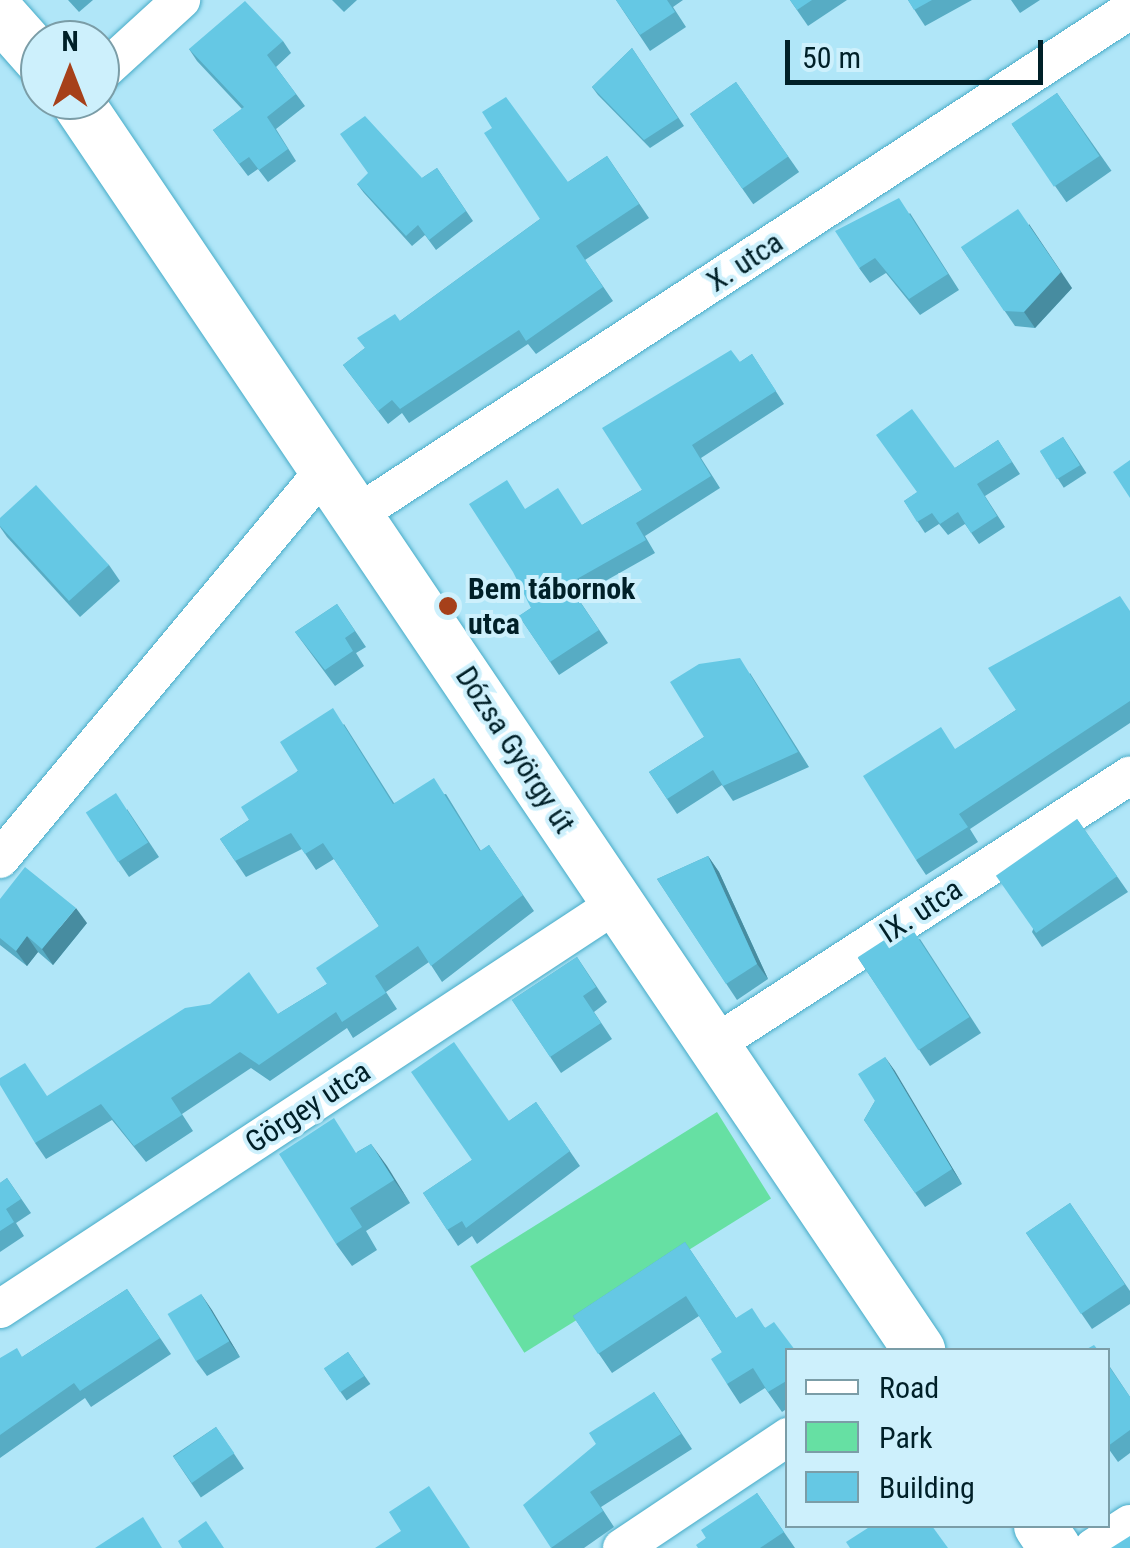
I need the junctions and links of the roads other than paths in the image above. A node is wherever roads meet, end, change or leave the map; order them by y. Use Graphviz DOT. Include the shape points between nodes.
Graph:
graph roads {
  1 [pos="181,0"];
  2 [pos="1130,10"];
  3 [pos="0,14"];
  4 [pos="20,36"];
  5 [pos="120,56"];
  6 [pos="90,120"];
  7 [pos="328,466"];
  8 [pos="359,512"];
  9 [pos="1130,776"];
  10 [pos="0,858"];
  11 [pos="616,904"];
  12 [pos="712,1046"];
  13 [pos="0,1309"];
  14 [pos="917,1348"];
  15 [pos="785,1440"];
  16 [pos="1130,1524"];
  17 [pos="622,1548"];
  18 [pos="1093,1548"];
  1 -- 5 [label="street"];
  2 -- 8 [label="street, X. utca"];
  3 -- 4 [label="street"];
  6 -- 7 [label="street, Dózsa György út"];
  7 -- 8 [label="street, Dózsa György út"];
  7 -- 10 [label="street"];
  8 -- 11 [label="street, Dózsa György út"];
  9 -- 12 [label="street, IX. utca"];
  11 -- 12 [label="street, Dózsa György út"];
  11 -- 13 [label="street, Görgey utca"];
  12 -- 14 [label="street, Dózsa György út"];
  15 -- 17 [label="street"];
  16 -- 18 [label="street"];
}
